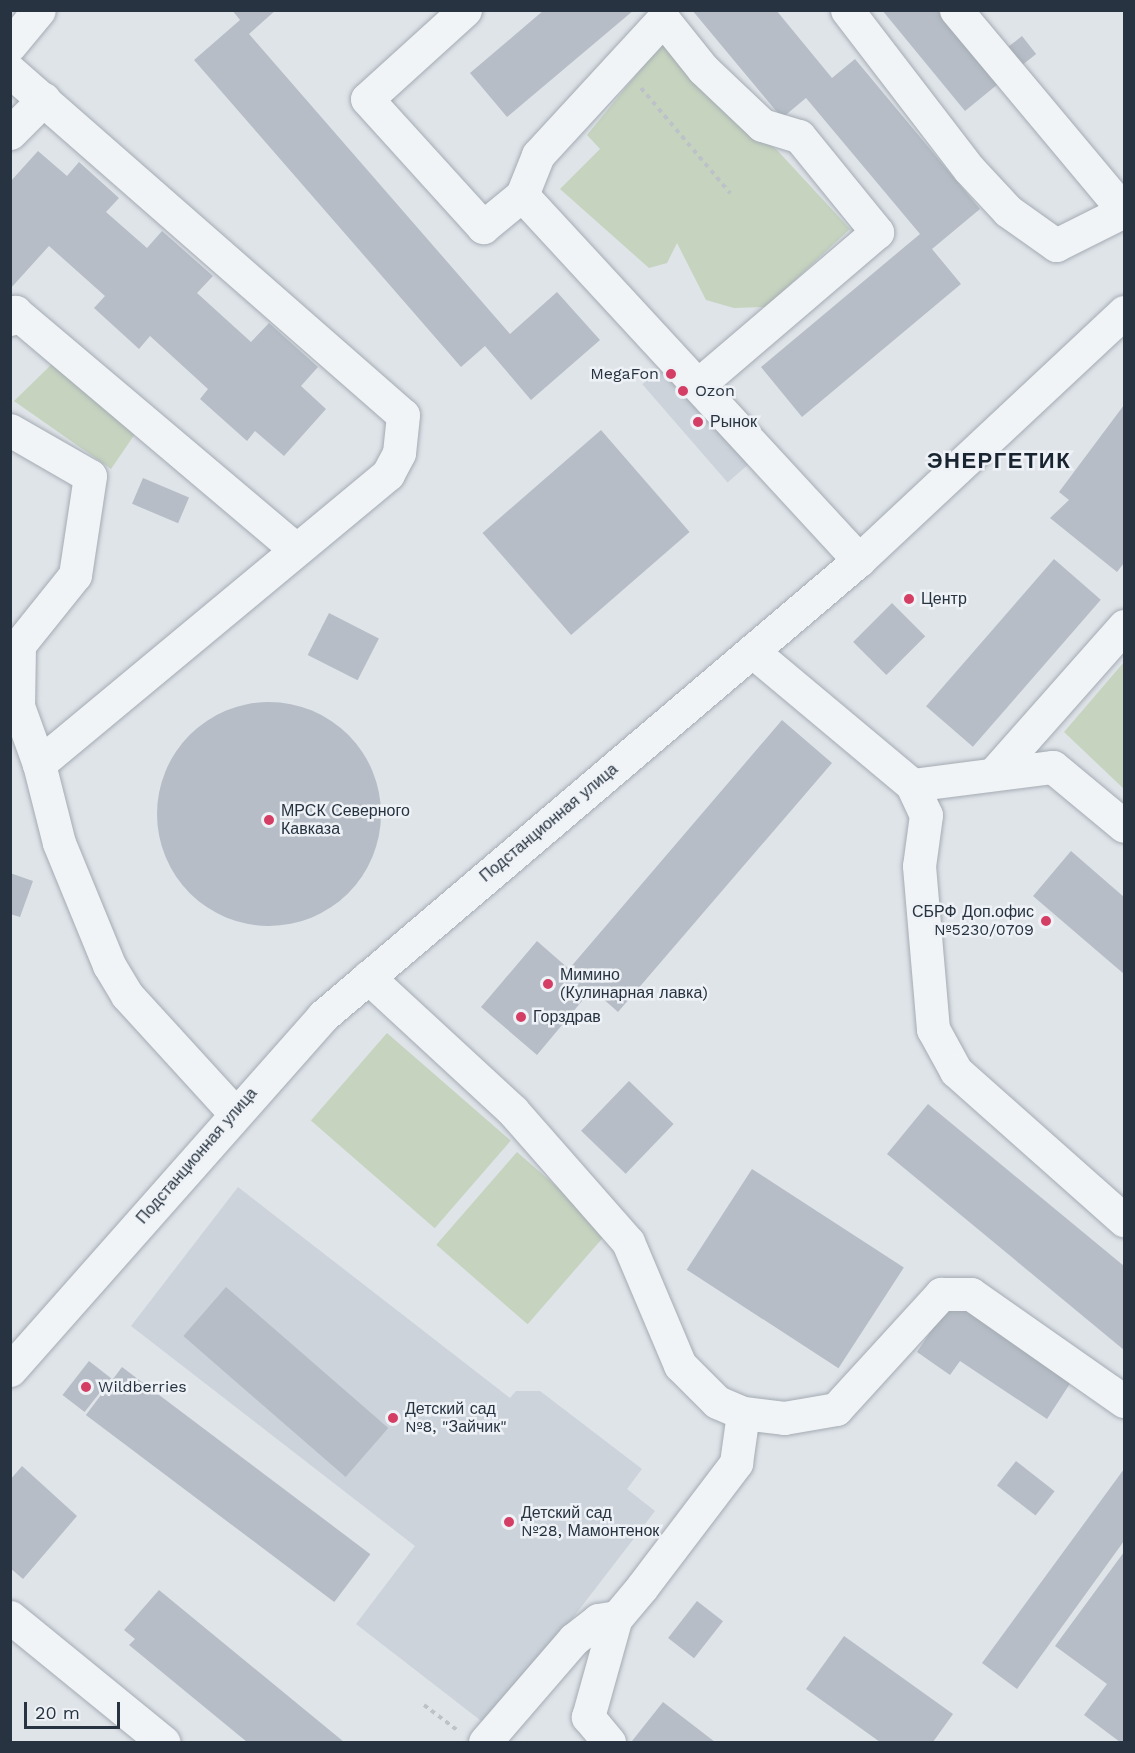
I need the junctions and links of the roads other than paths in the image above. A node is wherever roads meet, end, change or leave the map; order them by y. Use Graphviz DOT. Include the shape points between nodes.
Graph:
graph roads {
  1 [pos="39,10"];
  2 [pos="465,10"];
  3 [pos="848,10"];
  4 [pos="956,10"];
  5 [pos="10,45"];
  6 [pos="10,71"];
  7 [pos="44,99"];
  8 [pos="10,133"];
  9 [pos="522,195"];
  10 [pos="1125,211"];
  11 [pos="1125,312"];
  12 [pos="10,319"];
  13 [pos="698,384"];
  14 [pos="10,430"];
  15 [pos="294,548"];
  16 [pos="859,560"];
  17 [pos="1125,626"];
  18 [pos="752,651"];
  19 [pos="39,764"];
  20 [pos="995,772"];
  21 [pos="912,785"];
  22 [pos="1125,826"];
  23 [pos="368,977"];
  24 [pos="234,1112"];
  25 [pos="1125,1220"];
  26 [pos="10,1370"];
  27 [pos="1125,1401"];
  28 [pos="743,1413"];
  29 [pos="10,1617"];
  30 [pos="616,1617"];
  31 [pos="476,1739"];
  32 [pos="164,1743"];
  33 [pos="609,1743"];
  1 -- 5 [label="street"];
  2 -- 9 [label="street" via="367,99 483,226"];
  3 -- 10 [label="street" via="969,169 1008,210 1056,245"];
  4 -- 10 [label="street"];
  6 -- 7 [label="street"];
  7 -- 8 [label="street"];
  7 -- 15 [label="street" via="403,415 399,453 388,474"];
  9 -- 13 [label="street"];
  9 -- 13 [label="street" via="538,155 663,19 703,69 762,125 799,136 877,232"];
  11 -- 16 [label="street, Подстанционная улица"];
  12 -- 15 [label="street" via="15,312"];
  13 -- 16 [label="street"];
  14 -- 19 [label="street" via="90,476 75,575 18,645 18,706"];
  15 -- 19 [label="street"];
  16 -- 18 [label="street, Подстанционная улица"];
  17 -- 20 [label="street"];
  18 -- 21 [label="street"];
  18 -- 23 [label="street, Подстанционная улица"];
  19 -- 24 [label="street" via="59,843 109,965 127,994"];
  20 -- 21 [label="street"];
  20 -- 22 [label="street" via="1053,767"];
  21 -- 25 [label="street" via="926,815 919,866 933,1029 956,1071"];
  23 -- 24 [label="street, Подстанционная улица" via="323,1016"];
  23 -- 28 [label="street" via="513,1111 628,1242 680,1365 717,1402"];
  24 -- 26 [label="street, Подстанционная улица"];
  27 -- 28 [label="street" via="971,1294 941,1294 836,1409 807,1417"];
  28 -- 30 [label="street" via="736,1463"];
  29 -- 32 [label="street"];
  30 -- 31 [label="street" via="598,1620 574,1639"];
  30 -- 33 [label="street" via="588,1717"];
}
